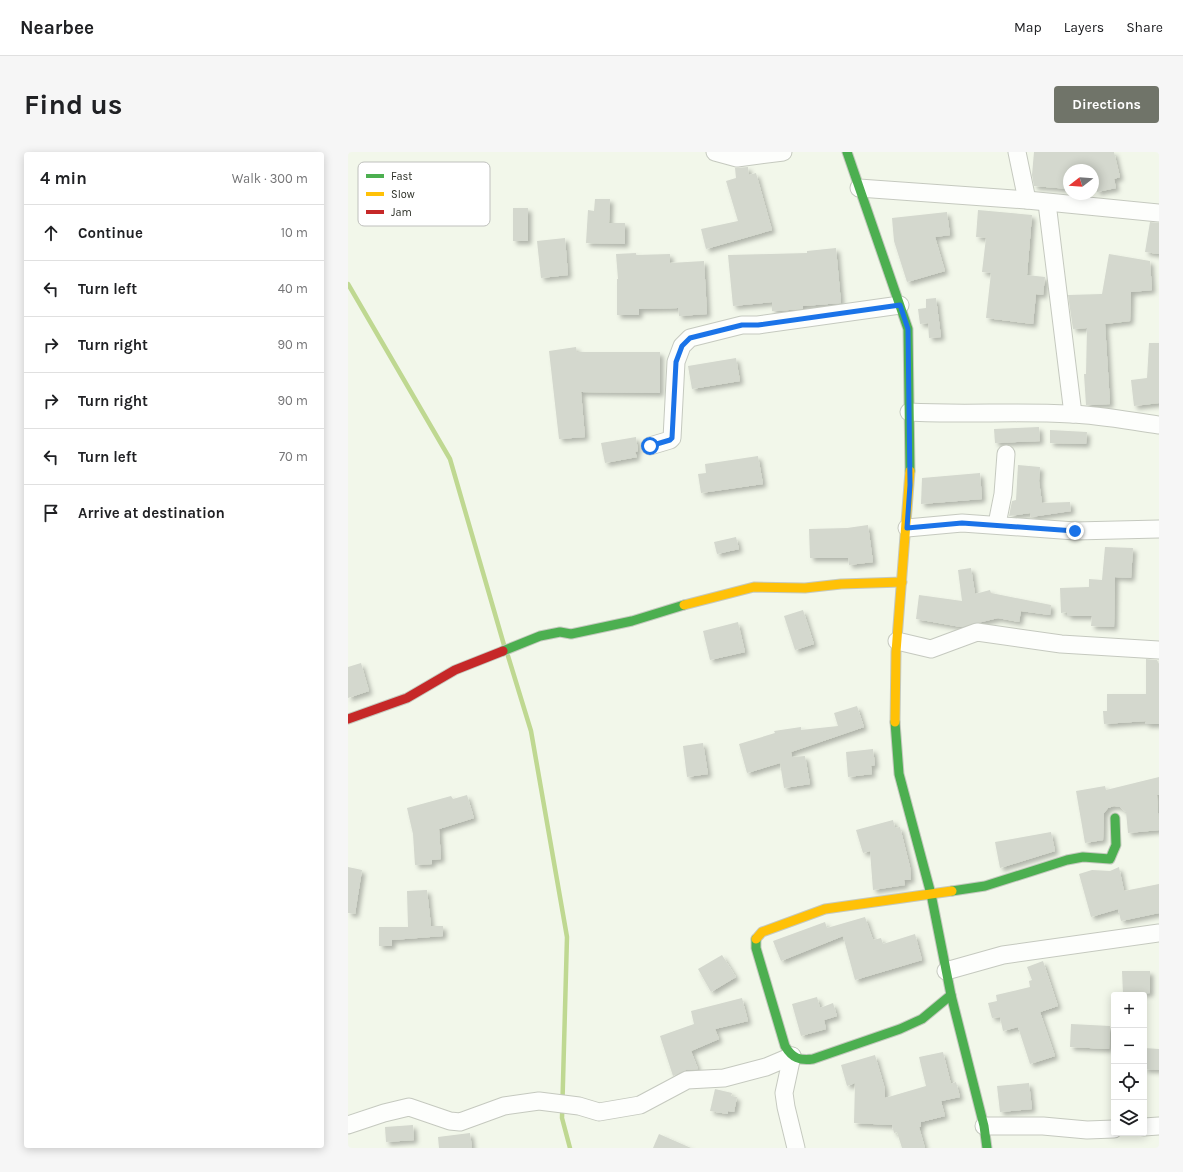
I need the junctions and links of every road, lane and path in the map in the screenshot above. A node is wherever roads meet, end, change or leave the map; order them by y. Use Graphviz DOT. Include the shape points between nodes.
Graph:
graph roads {
  1 [pos="715,152"];
  2 [pos="783,152"];
  3 [pos="847,152"];
  4 [pos="1017,152"];
  5 [pos="859,188"];
  6 [pos="1027,200"];
  7 [pos="1047,203"];
  8 [pos="1159,213"];
  9 [pos="900,305"];
  10 [pos="909,412"];
  11 [pos="1073,414"];
  12 [pos="1159,425"];
  13 [pos="650,446"];
  14 [pos="1006,454"];
  15 [pos="997,524"];
  16 [pos="907,528"];
  17 [pos="1159,530"];
  18 [pos="902,582"];
  19 [pos="897,641"];
  20 [pos="1159,650"];
  21 [pos="348,719"];
  22 [pos="1115,818"];
  23 [pos="931,894"];
  24 [pos="1159,933"];
  25 [pos="946,971"];
  26 [pos="951,995"];
  27 [pos="792,1056"];
  28 [pos="348,1125"];
  29 [pos="984,1126"];
  30 [pos="1159,1126"];
  31 [pos="1147,1127"];
  32 [pos="1111,1129"];
  33 [pos="796,1148"];
  34 [pos="987,1148"];
  1 -- 2 [label="street" via="737,158"];
  3 -- 5 [label="street"];
  4 -- 6 [label="street"];
  5 -- 6 [label="street"];
  5 -- 9 [label="street"];
  6 -- 7 [label="street"];
  7 -- 8 [label="street"];
  7 -- 11 [label="street"];
  9 -- 10 [label="street" via="908,329"];
  9 -- 13 [label="street" via="758,325 742,325 690,338 682,346 676,362 672,438"];
  10 -- 11 [label="street"];
  10 -- 16 [label="street" via="910,485"];
  11 -- 12 [label="street"];
  14 -- 15 [label="street" via="1003,494"];
  15 -- 16 [label="street" via="962,523"];
  15 -- 17 [label="street" via="1075,531"];
  16 -- 18 [label="street"];
  18 -- 19 [label="street"];
  18 -- 21 [label="street" via="806,588 754,587 632,621 571,634 560,632 540,636 455,670 407,698"];
  19 -- 20 [label="street" via="931,649 977,632 1061,644"];
  19 -- 23 [label="street" via="895,735 899,774"];
  22 -- 23 [label="street" via="1116,845 1110,859 1083,857 1067,860 985,886"];
  23 -- 25 [label="street"];
  23 -- 27 [label="street" via="826,909 762,932 756,938 756,948 785,1046"];
  24 -- 25 [label="street" via="1004,955"];
  25 -- 26 [label="street"];
  26 -- 27 [label="street" via="922,1019 900,1029 813,1059 804,1061"];
  26 -- 29 [label="street"];
  27 -- 28 [label="street" via="724,1078 687,1080 640,1105 600,1112 579,1106 539,1101 504,1106 460,1122 409,1107 384,1112"];
  27 -- 33 [label="street" via="784,1093"];
  29 -- 32 [label="street"];
  29 -- 34 [label="street"];
  30 -- 31 [label="street"];
}
